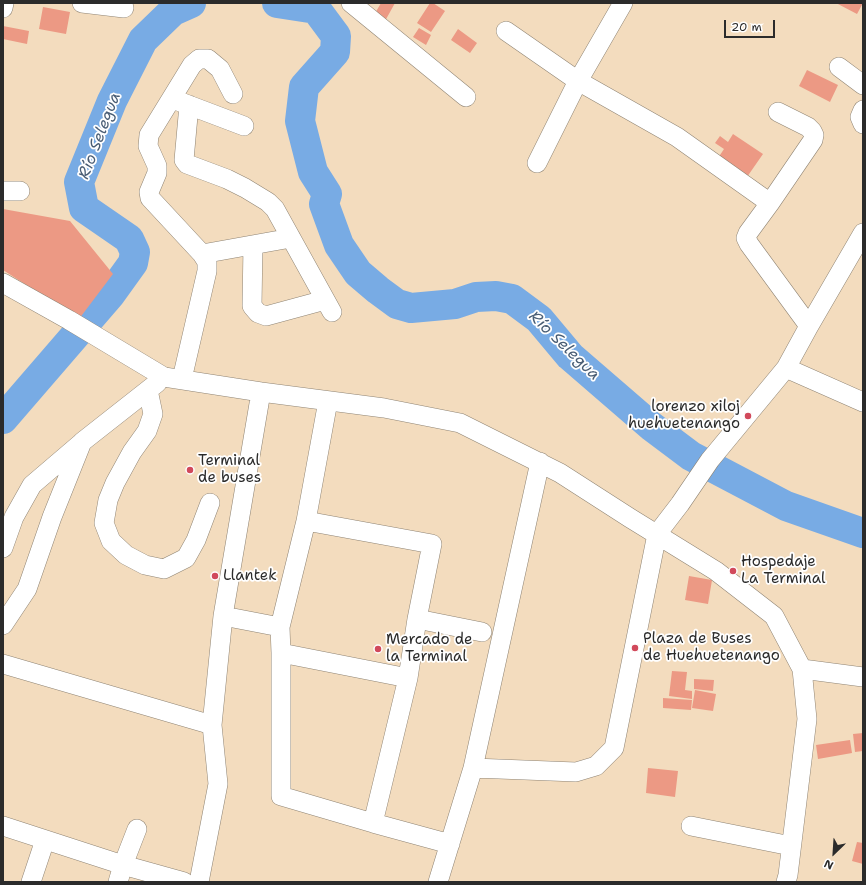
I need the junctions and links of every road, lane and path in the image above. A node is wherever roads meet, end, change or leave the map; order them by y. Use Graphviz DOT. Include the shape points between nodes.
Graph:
graph roads {
  1 [pos="4,3"];
  2 [pos="82,3"];
  3 [pos="351,3"];
  4 [pos="623,3"];
  5 [pos="3,8"];
  6 [pos="124,8"];
  7 [pos="506,31"];
  8 [pos="839,67"];
  9 [pos="578,81"];
  10 [pos="863,85"];
  11 [pos="232,94"];
  12 [pos="466,97"];
  13 [pos="172,98"];
  14 [pos="189,105"];
  15 [pos="863,110"];
  16 [pos="778,112"];
  17 [pos="863,124"];
  18 [pos="244,126"];
  19 [pos="537,163"];
  20 [pos="770,203"];
  21 [pos="863,233"];
  22 [pos="291,238"];
  23 [pos="253,245"];
  24 [pos="202,254"];
  25 [pos="3,283"];
  26 [pos="810,326"];
  27 [pos="786,368"];
  28 [pos="173,378"];
  29 [pos="148,390"];
  30 [pos="261,392"];
  31 [pos="328,401"];
  32 [pos="863,402"];
  33 [pos="82,442"];
  34 [pos="540,462"];
  35 [pos="210,503"];
  36 [pos="306,521"];
  37 [pos="657,534"];
  38 [pos="3,548"];
  39 [pos="224,616"];
  40 [pos="417,619"];
  41 [pos="3,625"];
  42 [pos="280,627"];
  43 [pos="482,632"];
  44 [pos="281,652"];
  45 [pos="3,664"];
  46 [pos="802,669"];
  47 [pos="863,677"];
  48 [pos="408,678"];
  49 [pos="212,725"];
  50 [pos="473,768"];
  51 [pos="373,823"];
  52 [pos="3,826"];
  53 [pos="691,826"];
  54 [pos="137,830"];
  55 [pos="45,840"];
  56 [pos="450,844"];
  57 [pos="791,846"];
  58 [pos="120,873"];
  59 [pos="31,882"];
  60 [pos="184,882"];
  61 [pos="200,882"];
  62 [pos="438,882"];
  63 [pos="786,882"];
  1 -- 5 [label="street"];
  2 -- 6 [label="street"];
  3 -- 12 [label="street"];
  4 -- 9 [label="street"];
  7 -- 9 [label="street"];
  8 -- 10 [label="street"];
  9 -- 19 [label="street"];
  9 -- 20 [label="street" via="677,137"];
  11 -- 13 [label="street" via="220,69 208,59 200,59 192,65"];
  13 -- 14 [label="street"];
  13 -- 24 [label="street" via="149,135 148,146 157,166 157,173 149,192 150,198"];
  14 -- 18 [label="street"];
  14 -- 22 [label="street" via="184,160 187,164 260,196 274,209"];
  15 -- 17 [label="street" via="860,117"];
  16 -- 20 [label="street" via="808,127 814,135"];
  20 -- 26 [label="street" via="746,238"];
  21 -- 26 [label="street"];
  22 -- 23 [label="street"];
  22 -- 23 [label="street" via="329,306 266,316 258,313 252,306"];
  23 -- 24 [label="street"];
  24 -- 28 [label="street" via="207,262 207,271"];
  25 -- 28 [label="street"];
  26 -- 27 [label="street"];
  27 -- 32 [label="street"];
  27 -- 37 [label="street" via="710,460"];
  28 -- 29 [label="street"];
  28 -- 30 [label="street"];
  29 -- 33 [label="street"];
  29 -- 35 [label="street" via="153,414 147,431 132,452 108,500 104,523 111,542 126,555 145,565 164,569 186,558"];
  30 -- 31 [label="street"];
  30 -- 39 [label="street"];
  31 -- 34 [label="street" via="384,408 460,423"];
  31 -- 36 [label="street"];
  33 -- 38 [label="street" via="32,485 14,517"];
  33 -- 41 [label="street" via="52,516 27,589"];
  34 -- 37 [label="street"];
  34 -- 50 [label="street"];
  36 -- 40 [label="street" via="432,544"];
  36 -- 42 [label="street"];
  37 -- 46 [label="street" via="716,572 774,616"];
  37 -- 50 [label="street" via="614,748 596,766 576,772"];
  39 -- 42 [label="street"];
  39 -- 49 [label="street"];
  40 -- 43 [label="street"];
  40 -- 48 [label="street"];
  42 -- 44 [label="street"];
  44 -- 48 [label="street"];
  44 -- 51 [label="street" via="281,796"];
  45 -- 49 [label="street"];
  46 -- 47 [label="street"];
  46 -- 57 [label="street" via="807,719"];
  48 -- 51 [label="street"];
  49 -- 61 [label="street" via="218,784"];
  50 -- 56 [label="street"];
  51 -- 56 [label="street"];
  52 -- 55 [label="street"];
  53 -- 57 [label="street"];
  54 -- 58 [label="street"];
  55 -- 58 [label="street"];
  55 -- 59 [label="street"];
  56 -- 62 [label="street"];
  57 -- 63 [label="street"];
  58 -- 60 [label="street"];
}
